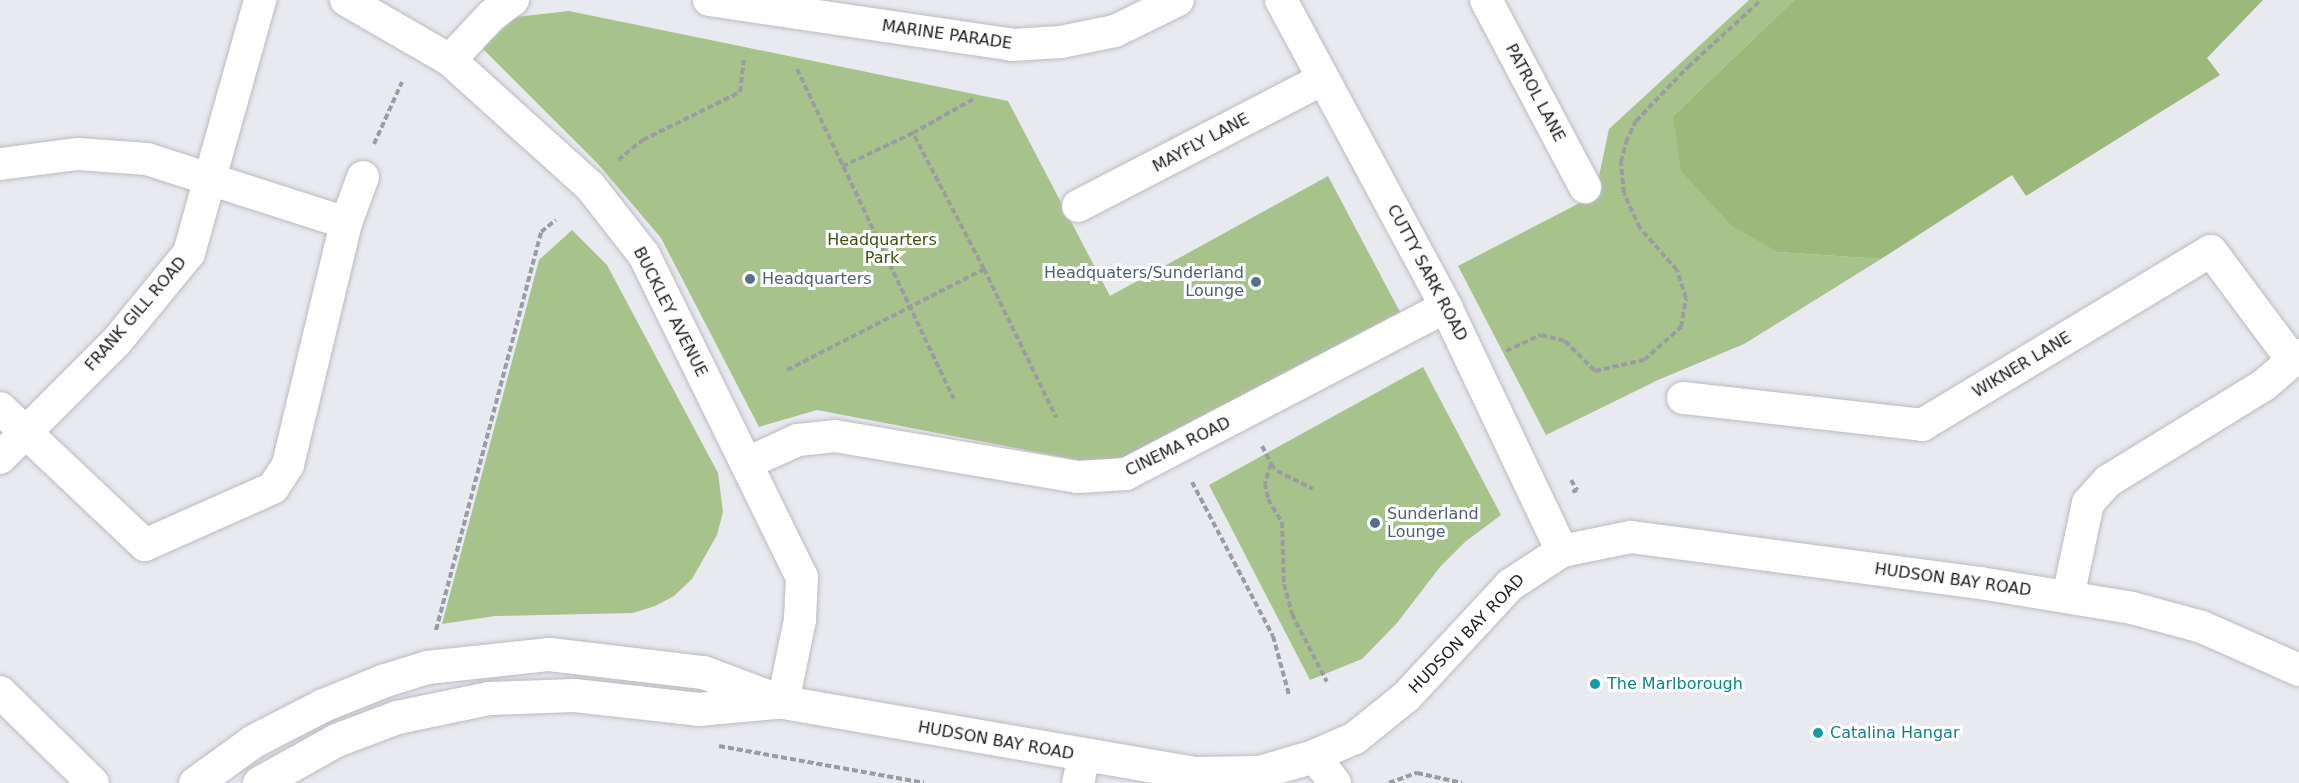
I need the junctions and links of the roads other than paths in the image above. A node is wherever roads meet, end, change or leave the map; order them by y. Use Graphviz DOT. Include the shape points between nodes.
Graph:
graph roads {
  1 [pos="260,0"];
  2 [pos="346,0"];
  3 [pos="513,0"];
  4 [pos="709,0"];
  5 [pos="1178,0"];
  6 [pos="1281,0"];
  7 [pos="1486,0"];
  8 [pos="450,60"];
  9 [pos="1323,79"];
  10 [pos="0,164"];
  11 [pos="363,177"];
  12 [pos="213,179"];
  13 [pos="1584,186"];
  14 [pos="1078,206"];
  15 [pos="346,223"];
  16 [pos="1446,307"];
  17 [pos="2296,358"];
  18 [pos="1683,398"];
  19 [pos="0,408"];
  20 [pos="26,433"];
  21 [pos="0,458"];
  22 [pos="747,463"];
  23 [pos="1562,551"];
  24 [pos="2068,597"];
  25 [pos="2299,670"];
  26 [pos="0,692"];
  27 [pos="783,702"];
  28 [pos="1314,756"];
  29 [pos="1081,770"];
  30 [pos="93,783"];
  31 [pos="195,783"];
  32 [pos="259,783"];
  33 [pos="1335,783"];
  1 -- 12 [label="street, FRANK GILL ROAD"];
  2 -- 8 [label="street, BUCKLEY AVENUE"];
  3 -- 8 [label="street" via="492,15"];
  4 -- 5 [label="street, MARINE PARADE" via="1012,45 1061,42 1116,31"];
  6 -- 9 [label="street, CUTTY SARK ROAD"];
  7 -- 13 [label="street, PATROL LANE"];
  8 -- 22 [label="street, BUCKLEY AVENUE" via="561,158 614,213 644,255"];
  9 -- 14 [label="street, MAYFLY LANE"];
  9 -- 16 [label="street, CUTTY SARK ROAD"];
  10 -- 12 [label="street" via="78,154 147,159"];
  11 -- 15 [label="street"];
  12 -- 15 [label="street"];
  12 -- 20 [label="street, FRANK GILL ROAD" via="189,253 117,341"];
  15 -- 20 [label="street" via="288,465 273,488 145,546"];
  16 -- 22 [label="street, CINEMA ROAD" via="1126,474 1078,477 835,436 798,440"];
  16 -- 23 [label="street, CUTTY SARK ROAD"];
  17 -- 18 [label="street, WIKNER LANE" via="2211,251 1922,425"];
  17 -- 24 [label="street" via="2264,385 2108,481 2088,503"];
  19 -- 20 [label="street"];
  20 -- 21 [label="street, FRANK GILL ROAD"];
  22 -- 27 [label="street, BUCKLEY AVENUE" via="802,577 800,620"];
  23 -- 24 [label="street, HUDSON BAY ROAD" via="1631,537 1672,540"];
  23 -- 28 [label="street, HUDSON BAY ROAD" via="1510,585 1407,696 1368,730"];
  24 -- 25 [label="street, HUDSON BAY ROAD" via="2139,609 2202,627"];
  26 -- 30 [label="street"];
  27 -- 29 [label="street, HUDSON BAY ROAD"];
  27 -- 31 [label="street" via="703,672 592,657 538,655 427,667 322,705 253,741"];
  27 -- 32 [label="street" via="698,709 574,695 489,698 397,717 336,740"];
  28 -- 29 [label="street, HUDSON BAY ROAD" via="1258,772 1215,775"];
  28 -- 33 [label="street"];
}
